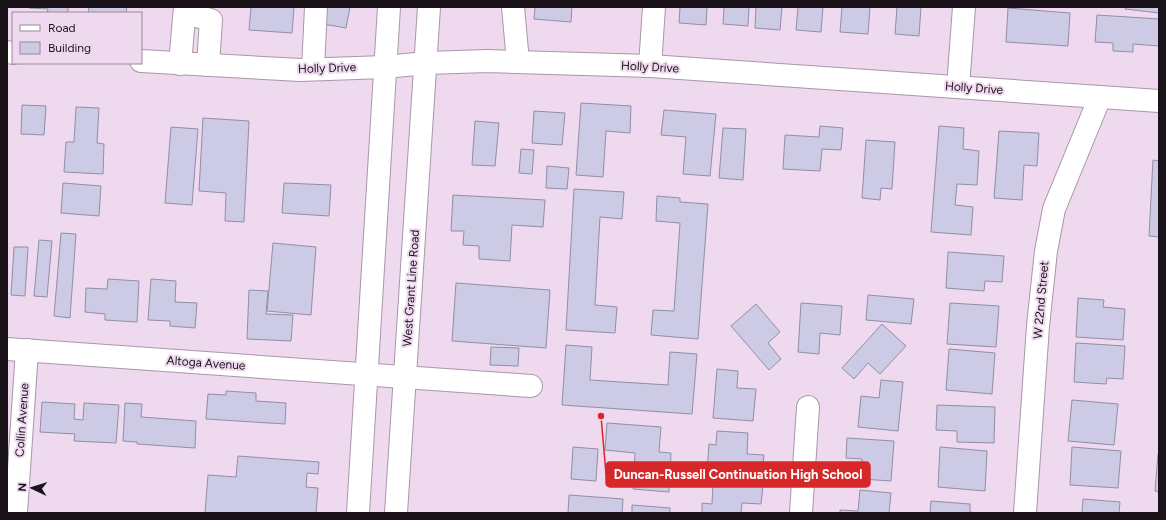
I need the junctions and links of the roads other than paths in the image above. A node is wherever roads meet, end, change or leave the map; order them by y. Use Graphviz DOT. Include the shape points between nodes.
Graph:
graph roads {
  1 [pos="316,7"];
  2 [pos="389,7"];
  3 [pos="430,7"];
  4 [pos="513,7"];
  5 [pos="654,7"];
  6 [pos="964,7"];
  7 [pos="185,10"];
  8 [pos="142,61"];
  9 [pos="518,62"];
  10 [pos="426,63"];
  11 [pos="180,64"];
  12 [pos="208,66"];
  13 [pos="385,66"];
  14 [pos="650,66"];
  15 [pos="313,69"];
  16 [pos="958,87"];
  17 [pos="1100,97"];
  18 [pos="1159,101"];
  19 [pos="17,350"];
  20 [pos="367,375"];
  21 [pos="406,378"];
  22 [pos="531,386"];
  23 [pos="808,407"];
  24 [pos="16,513"];
  25 [pos="358,513"];
  26 [pos="396,513"];
  27 [pos="801,513"];
  28 [pos="1026,513"];
  1 -- 15 [label="street"];
  2 -- 13 [label="street"];
  3 -- 10 [label="street, West Grant Line Road"];
  4 -- 9 [label="street"];
  5 -- 14 [label="street"];
  6 -- 16 [label="street"];
  7 -- 11 [label="street"];
  7 -- 12 [label="street" via="211,20"];
  8 -- 11 [label="street, Holly Drive"];
  9 -- 10 [label="street, Holly Drive"];
  9 -- 14 [label="street, Holly Drive"];
  10 -- 13 [label="street, Holly Drive"];
  10 -- 21 [label="street, West Grant Line Road"];
  11 -- 12 [label="street, Holly Drive"];
  12 -- 15 [label="street, Holly Drive"];
  13 -- 15 [label="street, Holly Drive"];
  13 -- 20 [label="street"];
  14 -- 16 [label="street, Holly Drive"];
  16 -- 17 [label="street, Holly Drive"];
  17 -- 18 [label="street, Holly Drive"];
  17 -- 28 [label="street, W 22nd Street" via="1054,209 1046,251 1038,326"];
  19 -- 20 [label="street, Altoga Avenue"];
  19 -- 24 [label="street, Collin Avenue"];
  20 -- 21 [label="street, Altoga Avenue"];
  20 -- 25 [label="street"];
  21 -- 22 [label="street, Altoga Avenue"];
  21 -- 26 [label="street, West Grant Line Road"];
  23 -- 27 [label="street"];
}
